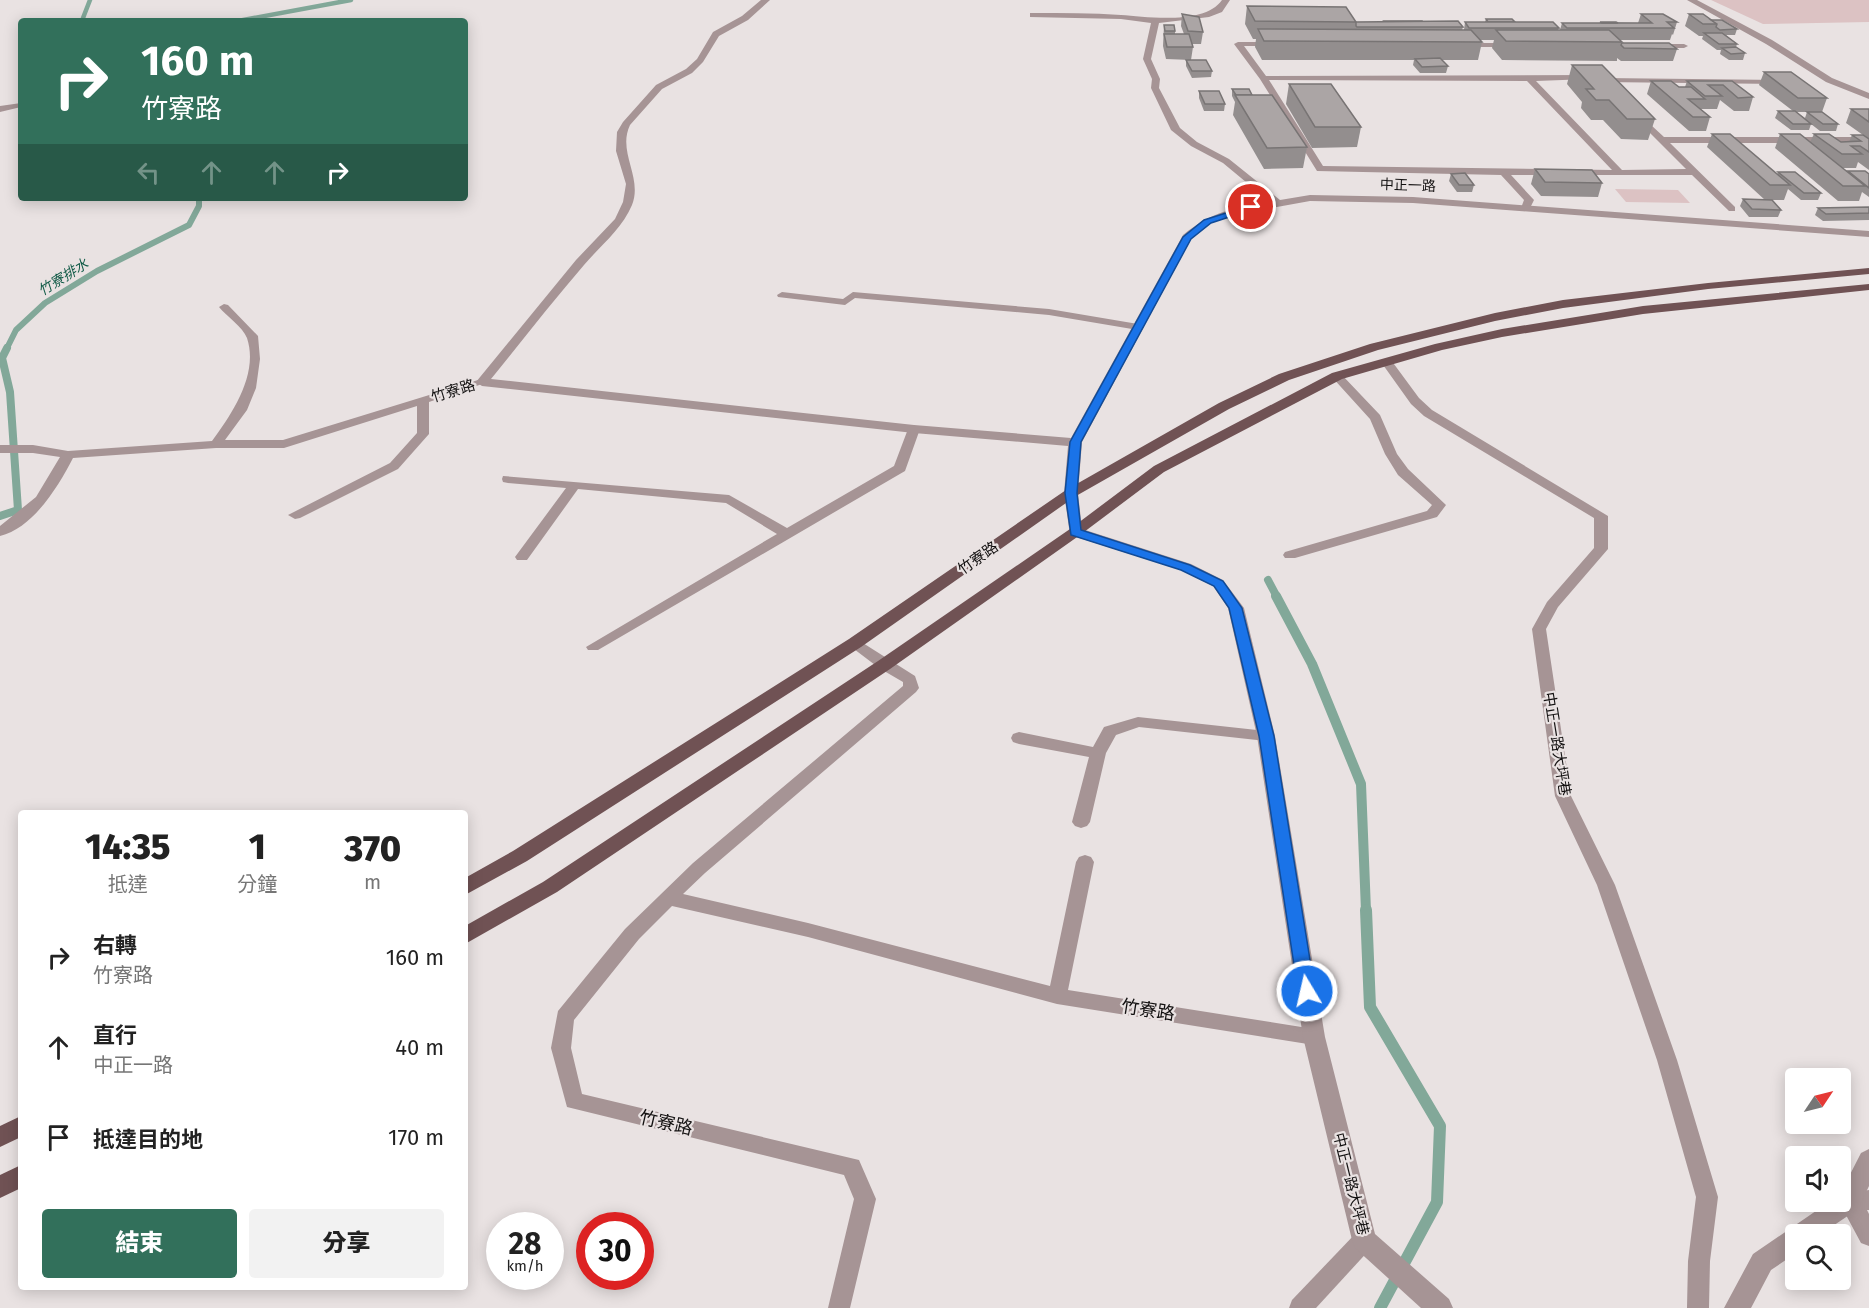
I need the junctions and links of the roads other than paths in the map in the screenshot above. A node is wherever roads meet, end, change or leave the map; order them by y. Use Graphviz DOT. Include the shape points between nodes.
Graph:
graph roads {
  1 [pos="766,0"];
  2 [pos="1226,0"];
  3 [pos="1691,0"];
  4 [pos="1033,15"];
  5 [pos="1155,21"];
  6 [pos="1285,44"];
  7 [pos="1449,45"];
  8 [pos="1520,45"];
  9 [pos="1649,46"];
  10 [pos="1684,46"];
  11 [pos="1264,78"];
  12 [pos="1529,79"];
  13 [pos="1604,81"];
  14 [pos="1784,82"];
  15 [pos="1613,89"];
  16 [pos="1869,96"];
  17 [pos="18,106"];
  18 [pos="1629,106"];
  19 [pos="0,109"];
  20 [pos="1663,140"];
  21 [pos="1869,146"];
  22 [pos="1504,172"];
  23 [pos="1694,172"];
  24 [pos="1620,173"];
  25 [pos="1276,202"];
  26 [pos="1526,207"];
  27 [pos="1731,209"];
  28 [pos="1869,234"];
  29 [pos="1869,271"];
  30 [pos="1869,287"];
  31 [pos="782,295"];
  32 [pos="224,307"];
  33 [pos="1138,327"];
  34 [pos="1387,362"];
  35 [pos="1337,376"];
  36 [pos="482,382"];
  37 [pos="423,401"];
  38 [pos="914,429"];
  39 [pos="1075,442"];
  40 [pos="216,444"];
  41 [pos="0,449"];
  42 [pos="68,455"];
  43 [pos="508,479"];
  44 [pos="575,485"];
  45 [pos="1071,493"];
  46 [pos="295,516"];
  47 [pos="0,532"];
  48 [pos="1075,532"];
  49 [pos="788,535"];
  50 [pos="1290,555"];
  51 [pos="522,557"];
  52 [pos="855,643"];
  53 [pos="593,647"];
  54 [pos="884,665"];
  55 [pos="1266,736"];
  56 [pos="1020,738"];
  57 [pos="1098,753"];
  58 [pos="1081,822"];
  59 [pos="1085,862"];
  60 [pos="468,885"];
  61 [pos="668,898"];
  62 [pos="468,934"];
  63 [pos="1057,996"];
  64 [pos="1314,1037"];
  65 [pos="18,1128"];
  66 [pos="0,1137"];
  67 [pos="1869,1160"];
  68 [pos="18,1178"];
  69 [pos="0,1187"];
  70 [pos="1859,1200"];
  71 [pos="1818,1224"];
  72 [pos="1869,1236"];
  73 [pos="1364,1240"];
  74 [pos="1785,1246"];
  75 [pos="1435,1307"];
  76 [pos="839,1308"];
  77 [pos="1300,1308"];
  78 [pos="1698,1308"];
  79 [pos="1737,1308"];
  1 -- 36 [label="street" via="745,18 716,34 689,71 659,87 626,124 621,132 621,151 631,184 620,220 580,262"];
  2 -- 5 [label="street" via="1220,10 1206,15"];
  3 -- 16 [label="street" via="1829,80"];
  4 -- 5 [label="street"];
  5 -- 25 [label="street" via="1148,59 1156,79 1155,88 1176,130 1226,161"];
  6 -- 11 [label="lane" via="1238,44"];
  7 -- 8 [label="lane"];
  9 -- 10 [label="lane"];
  11 -- 12 [label="lane"];
  11 -- 22 [label="lane" via="1320,169"];
  12 -- 13 [label="lane" via="1599,76"];
  12 -- 24 [label="lane"];
  13 -- 14 [label="lane"];
  13 -- 15 [label="lane"];
  17 -- 19 [label="lane"];
  18 -- 20 [label="lane"];
  20 -- 21 [label="lane" via="1860,140"];
  20 -- 23 [label="lane"];
  22 -- 24 [label="lane"];
  22 -- 26 [label="lane" via="1529,201"];
  23 -- 24 [label="lane"];
  23 -- 27 [label="lane"];
  25 -- 26 [label="street, 中正一路" via="1310,198 1413,200"];
  25 -- 33 [label="street, 中正一路" via="1232,212 1187,237"];
  26 -- 28 [label="street, 中正一路"];
  29 -- 45 [label="main road" via="1563,304 1374,347 1323,362 1224,406"];
  30 -- 34 [label="main road" via="1632,312 1502,333"];
  31 -- 33 [label="lane" via="845,302 853,295 1049,312"];
  32 -- 40 [label="lane" via="252,336 254,359 250,388 241,410"];
  33 -- 39 [label="street, 中正一路"];
  34 -- 35 [label="main road"];
  34 -- 78 [label="lane, 中正一路大坪巷" via="1428,413 1601,516 1601,549 1552,605 1539,629 1563,796 1606,885 1667,1060 1707,1197"];
  35 -- 48 [label="main road" via="1159,469"];
  35 -- 50 [label="lane" via="1376,418 1390,454 1403,472 1438,505 1432,514"];
  36 -- 37 [label="lane, 竹寮路"];
  36 -- 38 [label="street, 竹寮路"];
  37 -- 40 [label="lane, 竹寮路" via="284,444"];
  37 -- 46 [label="lane" via="423,434 394,466"];
  38 -- 39 [label="street, 竹寮路"];
  38 -- 49 [label="lane" via="900,468"];
  39 -- 45 [label="street"];
  40 -- 42 [label="lane, 竹寮路"];
  41 -- 42 [label="lane, 竹寮路"];
  42 -- 47 [label="lane" via="43,500"];
  43 -- 44 [label="lane"];
  44 -- 49 [label="lane" via="729,499"];
  44 -- 51 [label="lane"];
  45 -- 48 [label="street"];
  45 -- 52 [label="main road, 竹寮路"];
  48 -- 54 [label="main road"];
  48 -- 55 [label="street, 中正一路大坪巷" via="1186,567 1218,583 1236,608"];
  49 -- 53 [label="lane"];
  52 -- 54 [label="lane, 竹寮路"];
  52 -- 60 [label="main road, 竹寮路"];
  54 -- 61 [label="lane, 竹寮路" via="910,680 910,688"];
  54 -- 62 [label="main road" via="550,887"];
  55 -- 57 [label="lane" via="1138,722 1110,731"];
  55 -- 64 [label="street, 中正一路大坪巷"];
  56 -- 57 [label="lane"];
  57 -- 58 [label="lane"];
  59 -- 63 [label="lane"];
  61 -- 63 [label="lane, 竹寮路" via="808,930"];
  61 -- 76 [label="lane, 竹寮路" via="632,934 565,1017 561,1048 574,1101 851,1167 865,1199"];
  63 -- 64 [label="lane, 竹寮路"];
  64 -- 73 [label="street, 中正一路大坪巷"];
  65 -- 66 [label="main road"];
  67 -- 70 [label="street"];
  68 -- 69 [label="main road"];
  70 -- 71 [label="street"];
  70 -- 72 [label="lane"];
  73 -- 75 [label="street, 中正一路大坪巷"];
  73 -- 77 [label="lane"];
  74 -- 79 [label="street" via="1762,1262"];
}
